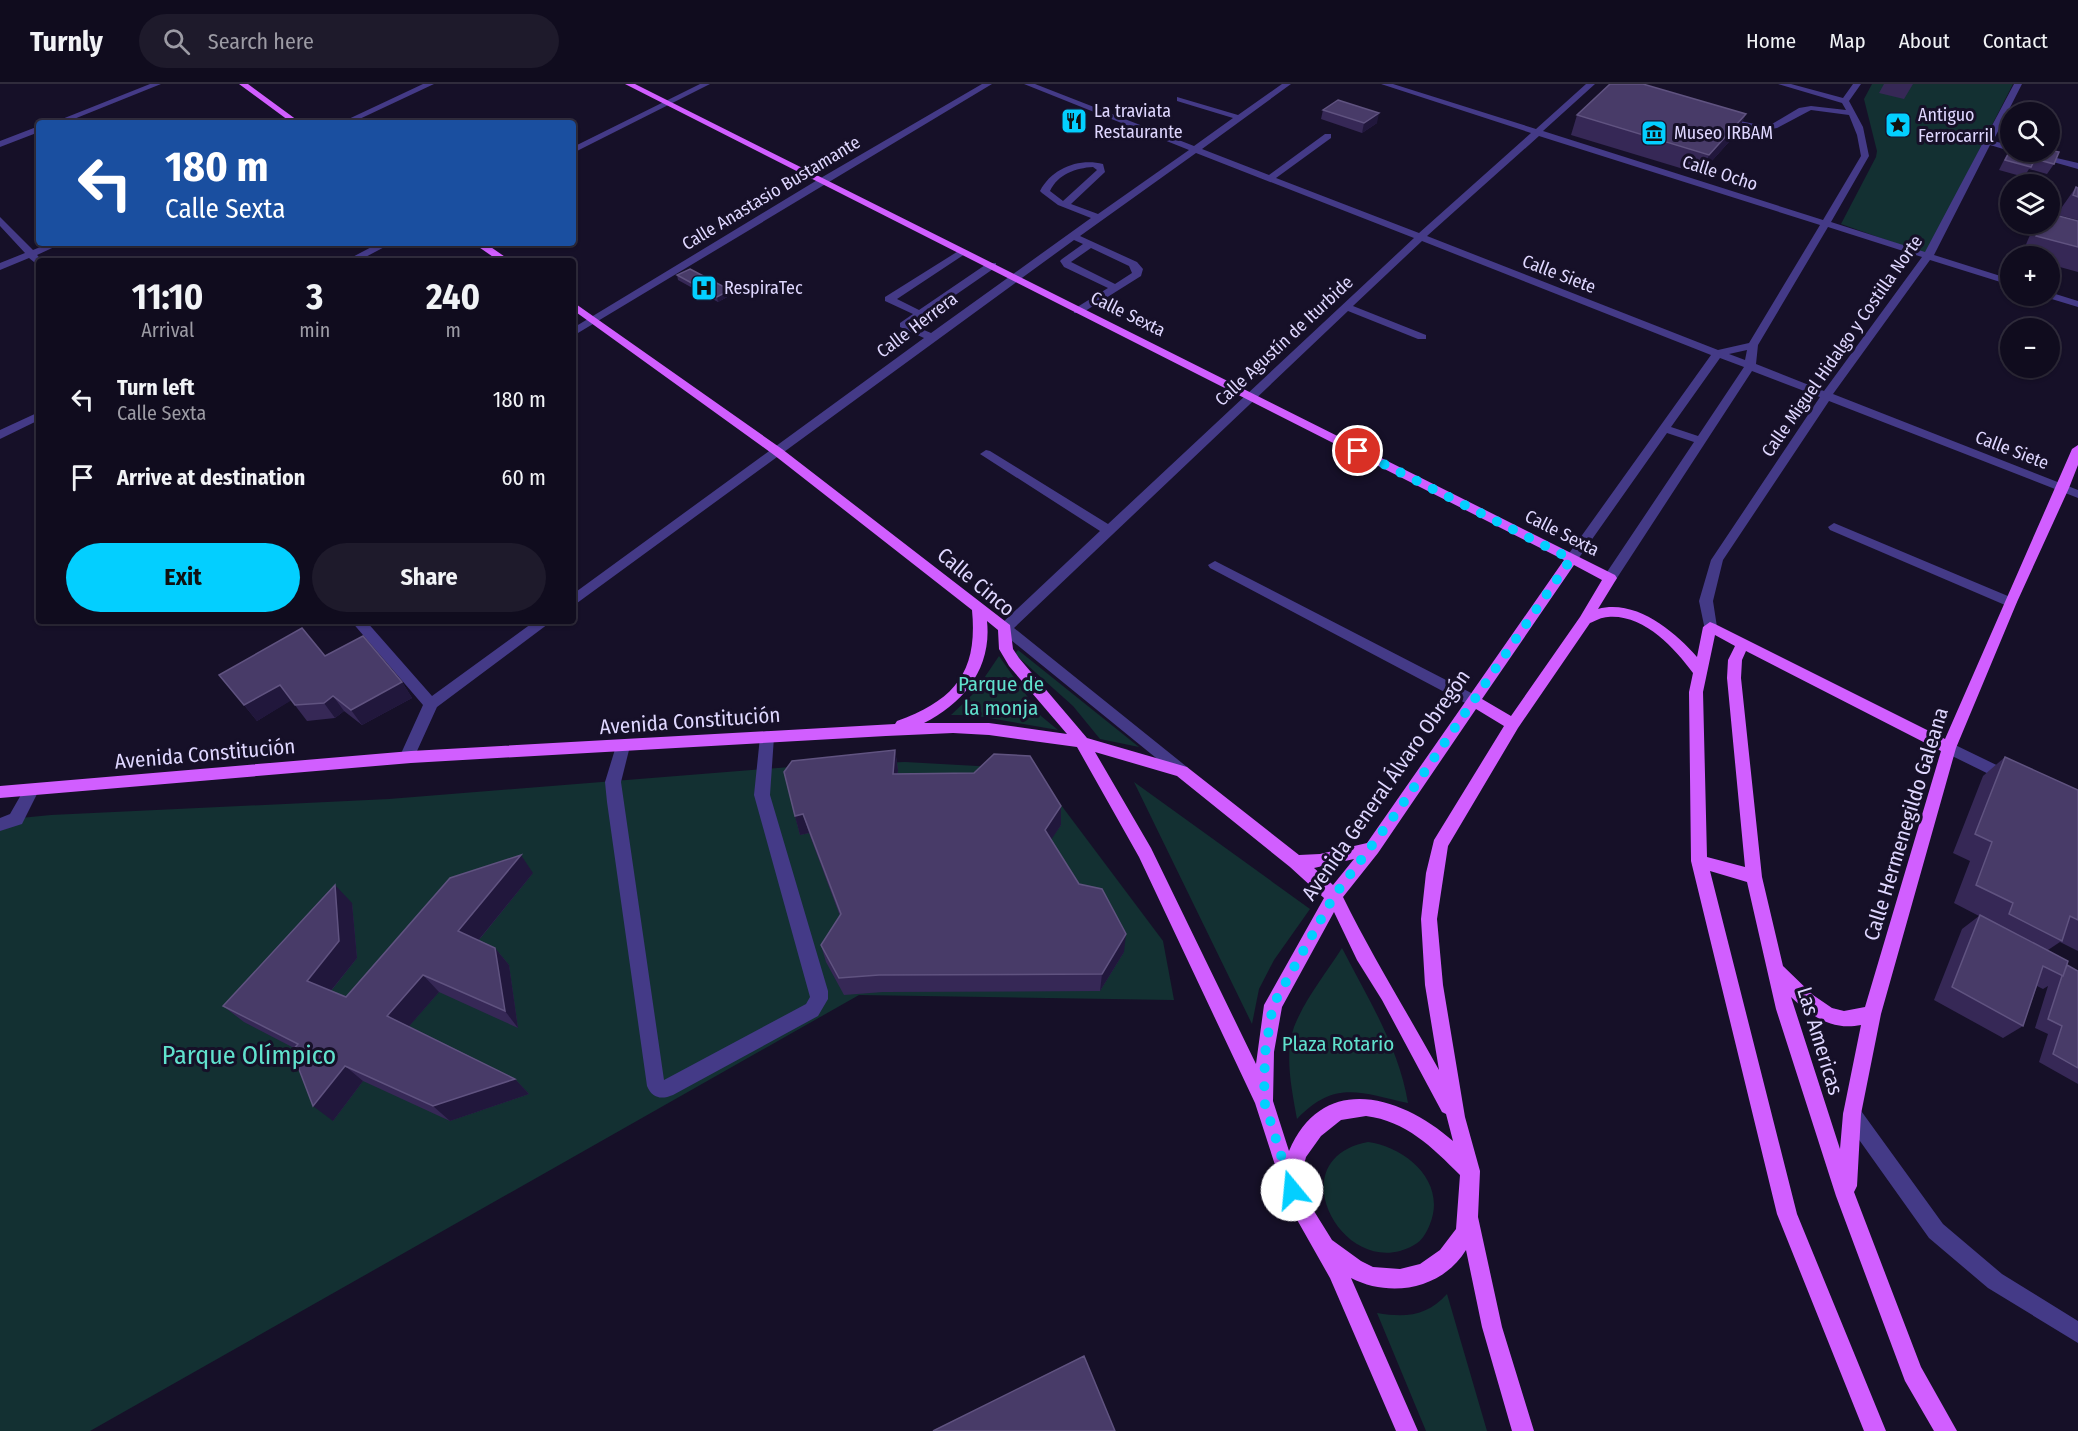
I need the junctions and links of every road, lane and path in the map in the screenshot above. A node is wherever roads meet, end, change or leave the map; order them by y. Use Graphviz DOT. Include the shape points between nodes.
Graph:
graph roads {
  1 [pos="157,84"];
  2 [pos="243,84"];
  3 [pos="430,84"];
  4 [pos="629,84"];
  5 [pos="706,84"];
  6 [pos="988,84"];
  7 [pos="1028,84"];
  8 [pos="1287,84"];
  9 [pos="1385,84"];
  10 [pos="1592,84"];
  11 [pos="1782,84"];
  12 [pos="1857,84"];
  13 [pos="2018,84"];
  14 [pos="1180,99"];
  15 [pos="1845,101"];
  16 [pos="667,103"];
  17 [pos="1852,113"];
  18 [pos="1711,117"];
  19 [pos="1240,118"];
  20 [pos="64,120"];
  21 [pos="293,120"];
  22 [pos="351,120"];
  23 [pos="36,130"];
  24 [pos="1538,132"];
  25 [pos="1328,136"];
  26 [pos="1988,142"];
  27 [pos="0,144"];
  28 [pos="2000,145"];
  29 [pos="576,148"];
  30 [pos="1197,149"];
  31 [pos="2060,162"];
  32 [pos="2078,166"];
  33 [pos="1270,178"];
  34 [pos="822,181"];
  35 [pos="1065,204"];
  36 [pos="1099,218"];
  37 [pos="0,220"];
  38 [pos="1824,223"];
  39 [pos="1073,236"];
  40 [pos="1420,238"];
  41 [pos="1090,244"];
  42 [pos="51,246"];
  43 [pos="381,246"];
  44 [pos="483,246"];
  45 [pos="963,252"];
  46 [pos="31,254"];
  47 [pos="1928,256"];
  48 [pos="356,258"];
  49 [pos="501,258"];
  50 [pos="36,260"];
  51 [pos="992,266"];
  52 [pos="0,267"];
  53 [pos="1015,277"];
  54 [pos="2000,279"];
  55 [pos="1116,288"];
  56 [pos="2060,298"];
  57 [pos="2078,304"];
  58 [pos="576,307"];
  59 [pos="1346,307"];
  60 [pos="1078,311"];
  61 [pos="920,314"];
  62 [pos="595,320"];
  63 [pos="576,331"];
  64 [pos="1422,337"];
  65 [pos="932,338"];
  66 [pos="1753,345"];
  67 [pos="1718,353"];
  68 [pos="1750,366"];
  69 [pos="1252,396"];
  70 [pos="1826,396"];
  71 [pos="36,417"];
  72 [pos="1663,428"];
  73 [pos="0,435"];
  74 [pos="1699,440"];
  75 [pos="2078,449"];
  76 [pos="778,452"];
  77 [pos="986,454"];
  78 [pos="2063,488"];
  79 [pos="2078,494"];
  80 [pos="1834,527"];
  81 [pos="1108,530"];
  82 [pos="1571,559"];
  83 [pos="1215,565"];
  84 [pos="1610,578"];
  85 [pos="576,599"];
  86 [pos="2010,602"];
  87 [pos="979,608"];
  88 [pos="1585,620"];
  89 [pos="361,624"];
  90 [pos="540,624"];
  91 [pos="1710,627"];
  92 [pos="1005,628"];
  93 [pos="1743,644"];
  94 [pos="981,648"];
  95 [pos="1701,673"];
  96 [pos="1474,701"];
  97 [pos="430,704"];
  98 [pos="1513,724"];
  99 [pos="886,730"];
  100 [pos="767,737"];
  101 [pos="1082,742"];
  102 [pos="623,746"];
  103 [pos="1949,748"];
  104 [pos="407,758"];
  105 [pos="1182,771"];
  106 [pos="2018,782"];
  107 [pos="31,790"];
  108 [pos="0,792"];
  109 [pos="0,825"];
  110 [pos="1372,848"];
  111 [pos="1699,861"];
  112 [pos="1296,862"];
  113 [pos="1754,878"];
  114 [pos="1334,896"];
  115 [pos="1776,970"];
  116 [pos="1872,1014"];
  117 [pos="1264,1101"];
  118 [pos="1852,1114"];
  119 [pos="1456,1117"];
  120 [pos="1470,1171"];
  121 [pos="1292,1190"];
  122 [pos="1846,1196"];
  123 [pos="1468,1210"];
  124 [pos="1326,1247"];
  125 [pos="2078,1334"];
  126 [pos="1407,1431"];
  127 [pos="1523,1431"];
  128 [pos="1875,1431"];
  129 [pos="1946,1431"];
  1 -- 20 [label="street"];
  2 -- 21 [label="main road"];
  3 -- 22 [label="street"];
  4 -- 16 [label="main road, Calle Sexta"];
  5 -- 16 [label="street"];
  6 -- 34 [label="street, Calle Anastasio Bustamante"];
  7 -- 30 [label="street, Calle Siete"];
  8 -- 19 [label="street, Calle Herrera"];
  9 -- 24 [label="street, Calle Ocho"];
  10 -- 24 [label="street, Calle Agustín de Iturbide"];
  11 -- 15 [label="street"];
  12 -- 15 [label="street"];
  13 -- 26 [label="street, Calle Miguel Hidalgo y Costilla Norte"];
  14 -- 19 [label="street"];
  15 -- 17 [label="street"];
  16 -- 29 [label="street"];
  16 -- 34 [label="main road, Calle Sexta"];
  17 -- 18 [label="street" via="1811,108 1774,126 1760,128"];
  17 -- 38 [label="street" via="1865,156"];
  19 -- 30 [label="street, Calle Herrera"];
  23 -- 27 [label="street"];
  24 -- 38 [label="street, Calle Ocho"];
  24 -- 40 [label="street, Calle Agustín de Iturbide"];
  25 -- 33 [label="street"];
  26 -- 28 [label="street"];
  26 -- 47 [label="street, Calle Miguel Hidalgo y Costilla Norte"];
  30 -- 33 [label="street, Calle Siete"];
  30 -- 36 [label="street, Calle Herrera"];
  31 -- 32 [label="street"];
  33 -- 40 [label="street, Calle Siete"];
  34 -- 45 [label="main road, Calle Sexta"];
  34 -- 62 [label="street, Calle Anastasio Bustamante"];
  35 -- 35 [label="street" via="1048,195 1047,186 1074,168 1100,166 1102,170"];
  35 -- 36 [label="street"];
  36 -- 39 [label="street, Calle Herrera"];
  37 -- 46 [label="street"];
  38 -- 47 [label="street, Calle Ocho"];
  38 -- 66 [label="street"];
  39 -- 41 [label="street"];
  39 -- 53 [label="street, Calle Herrera"];
  40 -- 59 [label="street, Calle Agustín de Iturbide"];
  40 -- 67 [label="street, Calle Siete"];
  41 -- 55 [label="street" via="1138,269 1137,274"];
  41 -- 55 [label="street" via="1065,261"];
  42 -- 46 [label="street"];
  43 -- 48 [label="street"];
  44 -- 49 [label="main road"];
  45 -- 51 [label="main road, Calle Sexta"];
  45 -- 61 [label="street" via="889,299"];
  46 -- 50 [label="street"];
  46 -- 52 [label="street"];
  47 -- 54 [label="street, Calle Ocho"];
  47 -- 70 [label="street, Calle Miguel Hidalgo y Costilla Norte"];
  51 -- 53 [label="main road, Calle Sexta"];
  51 -- 61 [label="street"];
  53 -- 60 [label="main road, Calle Sexta"];
  53 -- 65 [label="street, Calle Herrera"];
  55 -- 60 [label="street"];
  56 -- 57 [label="street"];
  58 -- 62 [label="main road, Calle Cinco"];
  59 -- 64 [label="street"];
  59 -- 69 [label="street, Calle Agustín de Iturbide"];
  60 -- 69 [label="main road, Calle Sexta"];
  61 -- 65 [label="street" via="904,325"];
  62 -- 63 [label="street, Calle Anastasio Bustamante"];
  62 -- 76 [label="main road, Calle Cinco"];
  65 -- 76 [label="street, Calle Herrera"];
  66 -- 67 [label="street"];
  66 -- 68 [label="street"];
  67 -- 68 [label="street, Calle Siete"];
  67 -- 72 [label="street"];
  68 -- 70 [label="street, Calle Siete"];
  68 -- 74 [label="street"];
  69 -- 81 [label="street, Calle Agustín de Iturbide"];
  69 -- 82 [label="main road, Calle Sexta"];
  70 -- 78 [label="street, Calle Siete"];
  70 -- 91 [label="street, Calle Miguel Hidalgo y Costilla Norte" via="1717,560 1706,601"];
  71 -- 73 [label="street"];
  72 -- 74 [label="street"];
  72 -- 82 [label="street"];
  74 -- 84 [label="street"];
  75 -- 78 [label="main road, Calle Hermenegildo Galeana"];
  76 -- 85 [label="street, Calle Herrera"];
  76 -- 87 [label="main road, Calle Cinco"];
  77 -- 81 [label="street"];
  78 -- 79 [label="street, Calle Siete"];
  78 -- 86 [label="main road, Calle Hermenegildo Galeana"];
  80 -- 86 [label="street"];
  81 -- 92 [label="street, Calle Agustín de Iturbide"];
  82 -- 84 [label="main road, Calle Sexta"];
  82 -- 96 [label="main road, Avenida General Álvaro Obregón"];
  83 -- 96 [label="street"];
  84 -- 88 [label="main road"];
  86 -- 103 [label="main road, Calle Hermenegildo Galeana"];
  87 -- 92 [label="main road, Calle Cinco"];
  87 -- 94 [label="main road"];
  88 -- 95 [label="main road" via="1610,612 1654,625 1682,648"];
  88 -- 98 [label="main road"];
  89 -- 97 [label="street"];
  90 -- 97 [label="street"];
  91 -- 93 [label="main road"];
  91 -- 95 [label="main road"];
  92 -- 94 [label="main road"];
  92 -- 101 [label="main road, Calle Cinco" via="1006,650 1014,662"];
  92 -- 105 [label="street"];
  93 -- 103 [label="main road"];
  93 -- 113 [label="main road, Las Americas" via="1735,660 1734,678"];
  94 -- 99 [label="main road" via="966,683 951,698 932,712"];
  95 -- 111 [label="main road" via="1696,692"];
  96 -- 98 [label="main road"];
  96 -- 110 [label="main road, Avenida General Álvaro Obregón"];
  97 -- 104 [label="street"];
  98 -- 119 [label="main road" via="1440,845 1434,873 1429,919 1434,986"];
  99 -- 100 [label="main road, Avenida Constitución"];
  99 -- 101 [label="main road, Avenida Constitución" via="989,729"];
  100 -- 102 [label="main road, Avenida Constitución"];
  100 -- 102 [label="street" via="762,795 819,999 812,1010 666,1089 656,1086 615,802 613,782"];
  101 -- 105 [label="main road, Avenida Constitución"];
  101 -- 117 [label="main road, Calle Cinco" via="1145,853"];
  102 -- 104 [label="main road, Avenida Constitución"];
  103 -- 106 [label="street"];
  103 -- 116 [label="main road, Calle Hermenegildo Galeana"];
  104 -- 107 [label="main road, Avenida Constitución"];
  105 -- 112 [label="main road, Avenida Constitución"];
  107 -- 108 [label="main road, Avenida Constitución"];
  107 -- 109 [label="street" via="16,819"];
  110 -- 112 [label="main road" via="1320,861"];
  110 -- 114 [label="main road, Avenida General Álvaro Obregón"];
  111 -- 113 [label="main road"];
  111 -- 128 [label="main road" via="1787,1214"];
  112 -- 114 [label="main road, Avenida Constitución"];
  113 -- 115 [label="main road, Las Americas"];
  114 -- 117 [label="main road, Avenida General Álvaro Obregón" via="1273,1005 1265,1053"];
  114 -- 119 [label="main road" via="1363,955"];
  115 -- 116 [label="main road" via="1801,996 1826,1013 1842,1020"];
  115 -- 122 [label="main road, Las Americas"];
  116 -- 118 [label="main road, Calle Hermenegildo Galeana"];
  117 -- 121 [label="main road, Avenida General Álvaro Obregón"];
  118 -- 122 [label="main road, Calle Hermenegildo Galeana"];
  118 -- 125 [label="street" via="1936,1231 1995,1281"];
  119 -- 120 [label="main road"];
  120 -- 121 [label="main road" via="1427,1130 1401,1115 1373,1108 1346,1110 1323,1120 1305,1139 1295,1163"];
  120 -- 123 [label="main road"];
  121 -- 124 [label="main road"];
  122 -- 129 [label="main road, Las Americas" via="1913,1373"];
  123 -- 124 [label="main road" via="1464,1235 1447,1260 1424,1274 1399,1279 1373,1277 1352,1268"];
  123 -- 127 [label="main road" via="1492,1327"];
  124 -- 126 [label="main road"];
}
